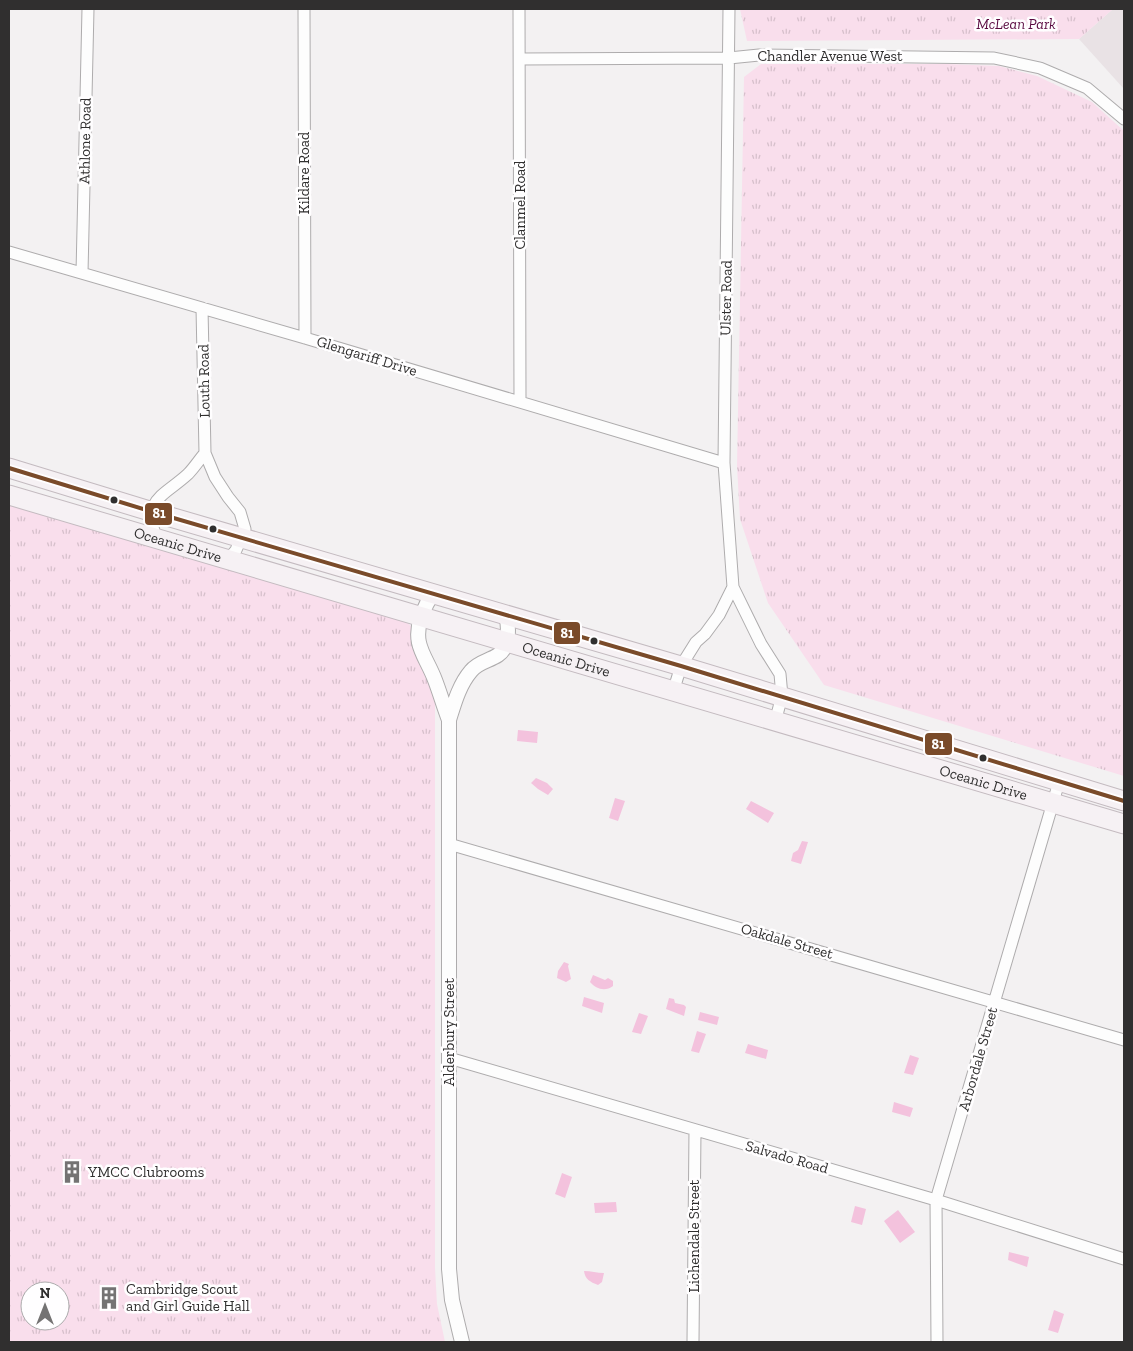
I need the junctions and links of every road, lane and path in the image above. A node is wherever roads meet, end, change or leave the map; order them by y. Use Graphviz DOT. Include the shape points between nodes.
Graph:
graph roads {
  1 [pos="88,9"];
  2 [pos="304,9"];
  3 [pos="519,9"];
  4 [pos="729,9"];
  5 [pos="729,58"];
  6 [pos="520,59"];
  7 [pos="1124,119"];
  8 [pos="9,252"];
  9 [pos="82,273"];
  10 [pos="202,308"];
  11 [pos="305,338"];
  12 [pos="520,402"];
  13 [pos="205,453"];
  14 [pos="724,464"];
  15 [pos="9,468"];
  16 [pos="9,495"];
  17 [pos="153,512"];
  18 [pos="242,538"];
  19 [pos="157,540"];
  20 [pos="227,561"];
  21 [pos="733,586"];
  22 [pos="433,594"];
  23 [pos="506,615"];
  24 [pos="421,618"];
  25 [pos="506,643"];
  26 [pos="681,666"];
  27 [pos="673,692"];
  28 [pos="782,696"];
  29 [pos="449,720"];
  30 [pos="775,722"];
  31 [pos="1059,782"];
  32 [pos="1124,801"];
  33 [pos="1053,804"];
  34 [pos="1124,824"];
  35 [pos="449,844"];
  36 [pos="995,1001"];
  37 [pos="1124,1040"];
  38 [pos="449,1058"];
  39 [pos="695,1130"];
  40 [pos="936,1200"];
  41 [pos="1124,1258"];
  42 [pos="462,1342"];
  43 [pos="693,1342"];
  44 [pos="937,1342"];
  1 -- 9 [label="street, Athlone Road"];
  2 -- 11 [label="street, Kildare Road"];
  3 -- 6 [label="street, Clanmel Road"];
  4 -- 5 [label="street, Ulster Road"];
  5 -- 6 [label="street, Chandler Avenue West"];
  5 -- 7 [label="street, Chandler Avenue West" via="759,55 994,58 1040,68 1086,88"];
  5 -- 14 [label="street, Ulster Road"];
  6 -- 12 [label="street, Clanmel Road"];
  8 -- 9 [label="street, Glengariff Drive"];
  9 -- 10 [label="street, Glengariff Drive"];
  10 -- 11 [label="street, Glengariff Drive"];
  10 -- 13 [label="street, Louth Road"];
  11 -- 12 [label="street, Glengariff Drive"];
  12 -- 14 [label="street, Glengariff Drive"];
  13 -- 17 [label="street" via="188,474 157,499"];
  13 -- 18 [label="street, Louth Road" via="216,477 240,512 246,529"];
  14 -- 21 [label="street, Ulster Road"];
  15 -- 17 [label="main road, Oceanic Drive"];
  16 -- 19 [label="main road, Oceanic Drive"];
  17 -- 18 [label="main road, Oceanic Drive"];
  17 -- 19 [label="street"];
  18 -- 20 [label="street"];
  18 -- 22 [label="main road, Oceanic Drive"];
  19 -- 20 [label="main road, Oceanic Drive"];
  20 -- 24 [label="main road, Oceanic Drive"];
  21 -- 26 [label="street, Ulster Road" via="719,615"];
  21 -- 28 [label="street, Ulster Road" via="761,644 780,674"];
  22 -- 23 [label="main road, Oceanic Drive"];
  22 -- 24 [label="street, Alderbury Street"];
  23 -- 25 [label="street"];
  23 -- 26 [label="main road, Oceanic Drive"];
  24 -- 25 [label="main road, Oceanic Drive"];
  24 -- 29 [label="street, Alderbury Street" via="418,642"];
  25 -- 27 [label="main road, Oceanic Drive"];
  25 -- 29 [label="street, Alderbury Street" via="498,655 472,669"];
  26 -- 27 [label="street, Ulster Road"];
  26 -- 28 [label="main road, Oceanic Drive"];
  27 -- 30 [label="main road, Oceanic Drive"];
  28 -- 30 [label="street, Ulster Road"];
  28 -- 31 [label="main road, Oceanic Drive"];
  29 -- 35 [label="street, Alderbury Street"];
  30 -- 33 [label="main road, Oceanic Drive"];
  31 -- 32 [label="main road, Oceanic Drive"];
  31 -- 33 [label="street, Arbordale Street"];
  33 -- 34 [label="main road, Oceanic Drive"];
  33 -- 36 [label="street, Arbordale Street"];
  35 -- 36 [label="street, Oakdale Street"];
  35 -- 38 [label="street, Alderbury Street"];
  36 -- 37 [label="street, Oakdale Street"];
  36 -- 40 [label="street, Arbordale Street"];
  38 -- 39 [label="street, Salvado Road"];
  38 -- 42 [label="street, Alderbury Street" via="449,1269"];
  39 -- 40 [label="street, Salvado Road"];
  39 -- 43 [label="street, Lichendale Street"];
  40 -- 41 [label="street, Salvado Road"];
  40 -- 44 [label="street, Arbordale Street"];
}
